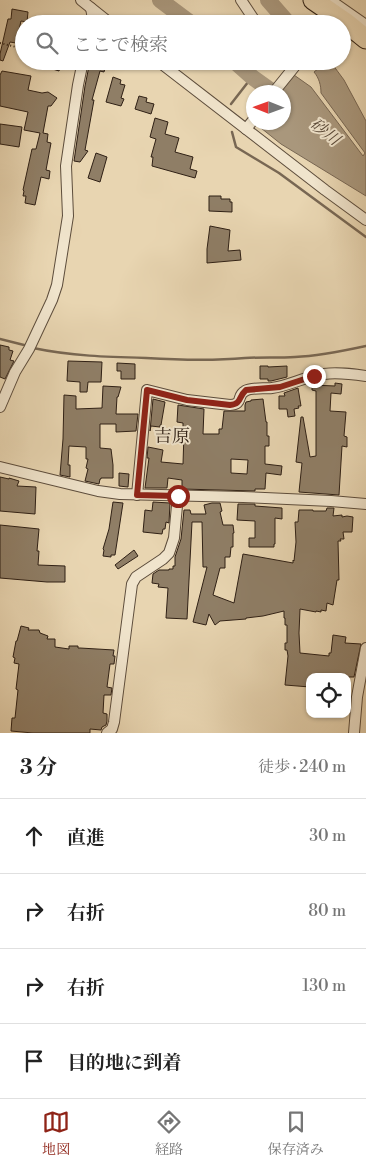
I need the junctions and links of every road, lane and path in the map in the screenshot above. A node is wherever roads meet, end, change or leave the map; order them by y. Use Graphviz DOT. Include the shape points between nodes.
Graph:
graph roads {
  1 [pos="81,0"];
  2 [pos="241,0"];
  3 [pos="312,0"];
  4 [pos="330,0"];
  5 [pos="91,8"];
  6 [pos="92,15"];
  7 [pos="100,15"];
  8 [pos="251,15"];
  9 [pos="341,15"];
  10 [pos="344,15"];
  11 [pos="351,19"];
  12 [pos="351,22"];
  13 [pos="366,25"];
  14 [pos="366,39"];
  15 [pos="0,43"];
  16 [pos="15,47"];
  17 [pos="81,70"];
  18 [pos="170,70"];
  19 [pos="288,70"];
  20 [pos="278,85"];
  21 [pos="246,129"];
  22 [pos="247,130"];
  23 [pos="366,220"];
  24 [pos="366,376"];
  25 [pos="0,407"];
  26 [pos="0,466"];
  27 [pos="137,495"];
  28 [pos="178,496"];
  29 [pos="366,504"];
  30 [pos="366,648"];
  31 [pos="107,733"];
  32 [pos="354,733"];
  1 -- 5 [label="street"];
  2 -- 8 [label="street"];
  3 -- 9 [label="highway"];
  4 -- 10 [label="street"];
  5 -- 6 [label="street"];
  5 -- 7 [label="street"];
  11 -- 13 [label="street"];
  12 -- 14 [label="highway"];
  15 -- 16 [label="path"];
  17 -- 25 [label="street" via="66,166 68,216 60,272 52,300"];
  18 -- 21 [label="street"];
  19 -- 20 [label="street"];
  22 -- 23 [label="street"];
  24 -- 27 [label="street" via="322,374 280,387 246,390 235,405 187,400 147,390"];
  26 -- 27 [label="street" via="98,491"];
  27 -- 28 [label="street"];
  28 -- 29 [label="street"];
  28 -- 31 [label="street" via="170,553 136,577 132,584 114,722"];
  30 -- 32 [label="street"];
}
